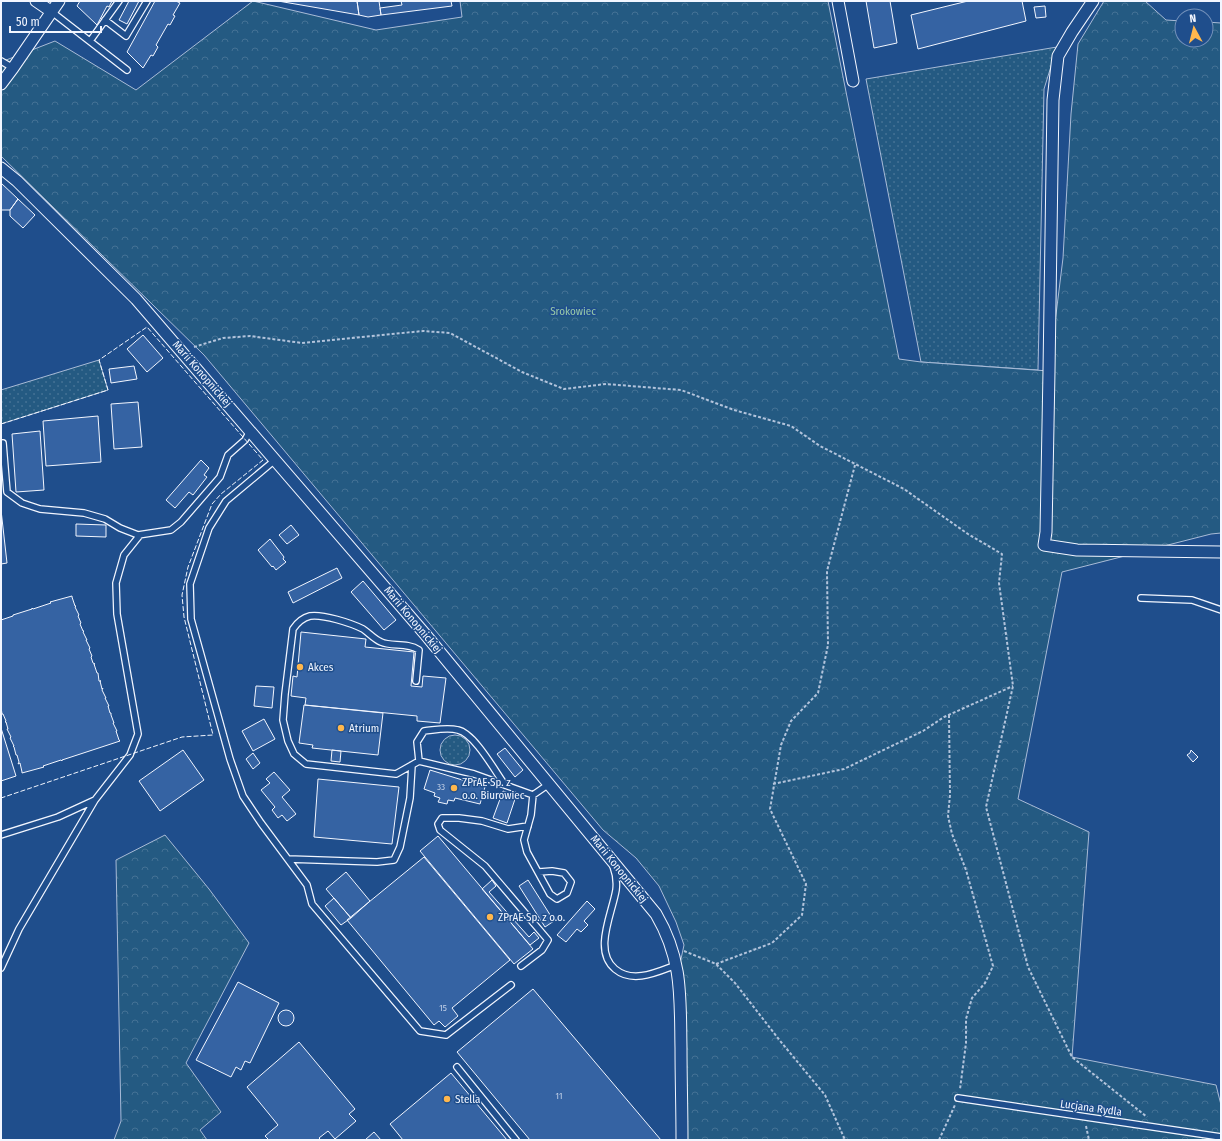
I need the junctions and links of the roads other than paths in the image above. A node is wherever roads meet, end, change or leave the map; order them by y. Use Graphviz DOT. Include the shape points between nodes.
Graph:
graph roads {
  1 [pos="36,1"];
  2 [pos="60,1"];
  3 [pos="119,1"];
  4 [pos="147,1"];
  5 [pos="838,1"];
  6 [pos="1093,1"];
  7 [pos="52,12"];
  8 [pos="105,20"];
  9 [pos="90,42"];
  10 [pos="1,61"];
  11 [pos="13,68"];
  12 [pos="127,70"];
  13 [pos="853,81"];
  14 [pos="1,84"];
  15 [pos="1,168"];
  16 [pos="251,431"];
  17 [pos="3,443"];
  18 [pos="275,460"];
  19 [pos="140,535"];
  20 [pos="1221,552"];
  21 [pos="1141,598"];
  22 [pos="1221,610"];
  23 [pos="416,681"];
  24 [pos="419,761"];
  25 [pos="412,765"];
  26 [pos="549,784"];
  27 [pos="505,785"];
  28 [pos="533,794"];
  29 [pos="95,799"];
  30 [pos="528,826"];
  31 [pos="1,835"];
  32 [pos="288,859"];
  33 [pos="612,860"];
  34 [pos="539,872"];
  35 [pos="676,965"];
  36 [pos="521,966"];
  37 [pos="1,968"];
  38 [pos="511,985"];
  39 [pos="457,1067"];
  40 [pos="958,1098"];
  41 [pos="1221,1137"];
  42 [pos="516,1140"];
  43 [pos="682,1140"];
  1 -- 7 [label="street"];
  2 -- 7 [label="street"];
  3 -- 8 [label="lane"];
  4 -- 8 [label="lane" via="126,36"];
  5 -- 13 [label="street"];
  6 -- 20 [label="street" via="1058,56 1053,100 1044,546 1077,550"];
  7 -- 9 [label="lane"];
  7 -- 11 [label="street"];
  8 -- 9 [label="lane"];
  9 -- 12 [label="lane"];
  10 -- 11 [label="lane"];
  11 -- 14 [label="street"];
  15 -- 16 [label="street, Marii Konopnickiej" via="136,299"];
  16 -- 18 [label="street, Marii Konopnickiej"];
  16 -- 19 [label="lane" via="228,455 220,477 181,522 171,530"];
  17 -- 19 [label="lane" via="7,492 22,504 40,509 84,513 105,519"];
  18 -- 26 [label="street, Marii Konopnickiej" via="425,634"];
  18 -- 32 [label="lane" via="226,501 209,528 190,584 191,619 230,759 243,796"];
  19 -- 29 [label="lane" via="124,555 116,583 117,614 138,734 130,755"];
  21 -- 22 [label="lane" via="1192,600"];
  23 -- 25 [label="lane" via="419,650 414,647 381,642 362,628 319,617 309,616 293,629 283,720 294,754 306,764 396,774"];
  24 -- 25 [label="lane"];
  24 -- 27 [label="lane" via="474,774"];
  24 -- 27 [label="lane" via="417,742 424,731 458,730 474,740"];
  25 -- 32 [label="lane" via="410,798 400,847 394,860 377,862"];
  26 -- 28 [label="lane"];
  26 -- 33 [label="street, Marii Konopnickiej"];
  27 -- 28 [label="lane"];
  28 -- 30 [label="lane"];
  29 -- 31 [label="lane" via="58,817"];
  29 -- 37 [label="lane" via="19,929"];
  30 -- 34 [label="lane" via="524,840 527,852"];
  30 -- 36 [label="lane" via="508,830 482,821 459,818 442,818 438,824 440,830 486,866 548,940 542,950"];
  32 -- 38 [label="lane" via="307,885 312,904 420,1031 446,1035"];
  33 -- 35 [label="street, Marii Konopnickiej" via="656,914 672,946"];
  33 -- 35 [label="lane" via="616,889 605,939 606,958 620,973 629,975 651,974"];
  34 -- 34 [label="lane" via="550,894 557,900 567,893 571,882 564,873"];
  35 -- 43 [label="street, Marii Konopnickiej" via="680,998"];
  39 -- 42 [label="lane"];
  40 -- 41 [label="lane, Lucjana Rydla"];
}
